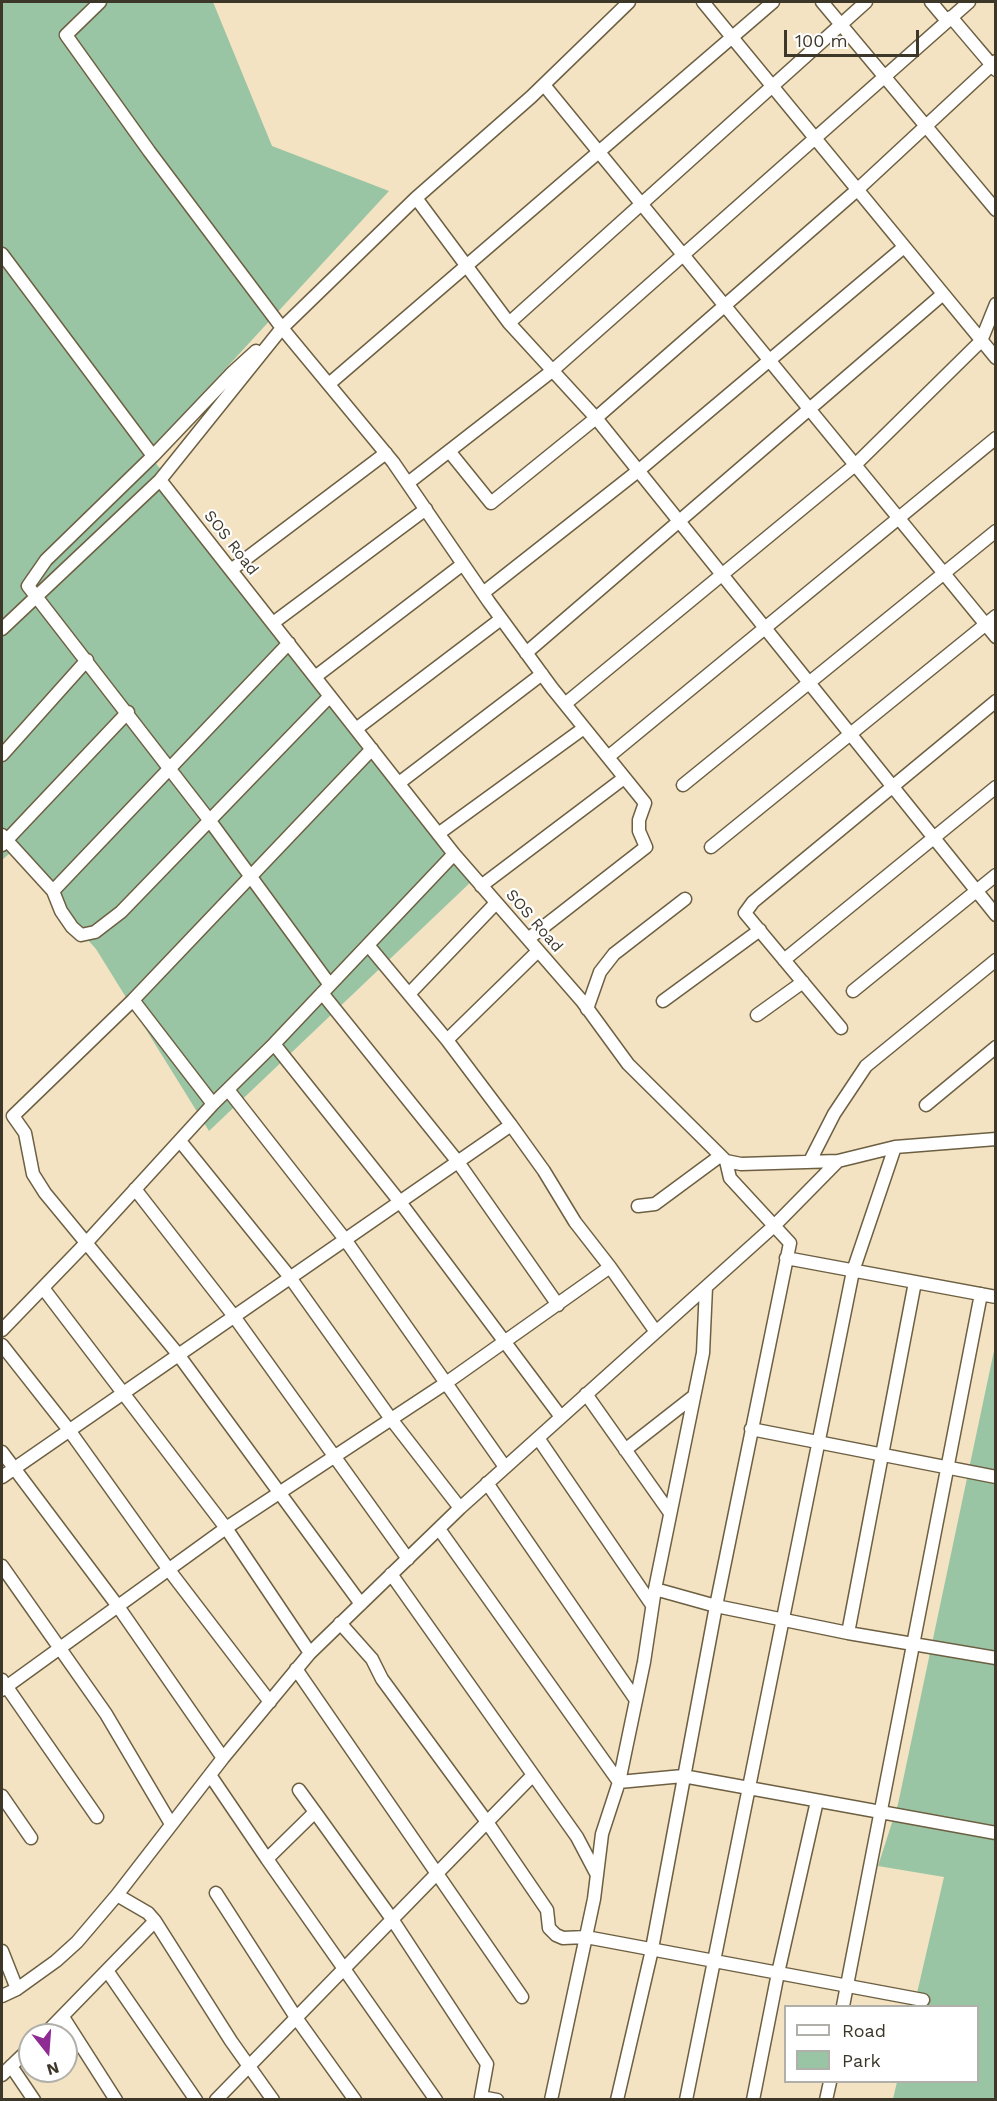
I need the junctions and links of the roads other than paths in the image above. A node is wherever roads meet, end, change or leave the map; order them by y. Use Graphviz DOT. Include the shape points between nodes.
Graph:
graph roads {
  1 [pos="100,2"];
  2 [pos="629,2"];
  3 [pos="703,2"];
  4 [pos="773,2"];
  5 [pos="822,2"];
  6 [pos="866,2"];
  7 [pos="931,2"];
  8 [pos="969,2"];
  9 [pos="949,19"];
  10 [pos="841,24"];
  11 [pos="732,37"];
  12 [pos="994,65"];
  13 [pos="884,76"];
  14 [pos="544,85"];
  15 [pos="772,87"];
  16 [pos="926,126"];
  17 [pos="815,138"];
  18 [pos="598,152"];
  19 [pos="857,190"];
  20 [pos="416,198"];
  21 [pos="641,204"];
  22 [pos="996,210"];
  23 [pos="904,246"];
  24 [pos="2,254"];
  25 [pos="683,255"];
  26 [pos="465,265"];
  27 [pos="943,294"];
  28 [pos="996,304"];
  29 [pos="725,306"];
  30 [pos="509,323"];
  31 [pos="282,328"];
  32 [pos="981,341"];
  33 [pos="996,358"];
  34 [pos="769,360"];
  35 [pos="552,370"];
  36 [pos="329,384"];
  37 [pos="809,409"];
  38 [pos="596,418"];
  39 [pos="996,438"];
  40 [pos="449,451"];
  41 [pos="386,453"];
  42 [pos="153,456"];
  43 [pos="855,465"];
  44 [pos="638,471"];
  45 [pos="160,480"];
  46 [pos="408,483"];
  47 [pos="426,509"];
  48 [pos="898,519"];
  49 [pos="679,522"];
  50 [pos="996,531"];
  51 [pos="463,564"];
  52 [pos="231,570"];
  53 [pos="723,576"];
  54 [pos="483,593"];
  55 [pos="37,598"];
  56 [pos="996,616"];
  57 [pos="501,620"];
  58 [pos="273,623"];
  59 [pos="985,625"];
  60 [pos="2,629"];
  61 [pos="765,630"];
  62 [pos="996,637"];
  63 [pos="289,643"];
  64 [pos="526,652"];
  65 [pos="87,660"];
  66 [pos="542,674"];
  67 [pos="315,676"];
  68 [pos="330,696"];
  69 [pos="996,701"];
  70 [pos="565,704"];
  71 [pos="128,712"];
  72 [pos="584,728"];
  73 [pos="356,729"];
  74 [pos="850,734"];
  75 [pos="372,749"];
  76 [pos="2,755"];
  77 [pos="608,757"];
  78 [pos="169,769"];
  79 [pos="624,778"];
  80 [pos="399,783"];
  81 [pos="683,785"];
  82 [pos="892,787"];
  83 [pos="996,787"];
  84 [pos="210,821"];
  85 [pos="438,834"];
  86 [pos="933,838"];
  87 [pos="3,841"];
  88 [pos="711,848"];
  89 [pos="454,854"];
  90 [pos="249,875"];
  91 [pos="996,875"];
  92 [pos="482,886"];
  93 [pos="52,891"];
  94 [pos="976,891"];
  95 [pos="685,899"];
  96 [pos="496,903"];
  97 [pos="996,915"];
  98 [pos="760,930"];
  99 [pos="528,939"];
  100 [pos="368,945"];
  101 [pos="538,951"];
  102 [pos="784,960"];
  103 [pos="996,960"];
  104 [pos="803,982"];
  105 [pos="326,989"];
  106 [pos="853,991"];
  107 [pos="409,994"];
  108 [pos="133,1000"];
  109 [pos="663,1001"];
  110 [pos="587,1009"];
  111 [pos="757,1015"];
  112 [pos="841,1028"];
  113 [pos="447,1040"];
  114 [pos="274,1044"];
  115 [pos="996,1047"];
  116 [pos="229,1091"];
  117 [pos="213,1104"];
  118 [pos="926,1105"];
  119 [pos="7,1116"];
  120 [pos="511,1125"];
  121 [pos="993,1138"];
  122 [pos="180,1141"];
  123 [pos="895,1148"];
  124 [pos="723,1159"];
  125 [pos="810,1161"];
  126 [pos="838,1161"];
  127 [pos="459,1162"];
  128 [pos="135,1189"];
  129 [pos="400,1202"];
  130 [pos="638,1206"];
  131 [pos="775,1225"];
  132 [pos="344,1238"];
  133 [pos="87,1242"];
  134 [pos="786,1258"];
  135 [pos="610,1267"];
  136 [pos="853,1271"];
  137 [pos="289,1276"];
  138 [pos="915,1282"];
  139 [pos="706,1287"];
  140 [pos="44,1288"];
  141 [pos="981,1294"];
  142 [pos="996,1297"];
  143 [pos="558,1305"];
  144 [pos="233,1315"];
  145 [pos="2,1330"];
  146 [pos="656,1332"];
  147 [pos="505,1341"];
  148 [pos="2,1345"];
  149 [pos="177,1353"];
  150 [pos="446,1383"];
  151 [pos="123,1391"];
  152 [pos="586,1394"];
  153 [pos="694,1396"];
  154 [pos="561,1417"];
  155 [pos="391,1419"];
  156 [pos="751,1429"];
  157 [pos="69,1430"];
  158 [pos="538,1438"];
  159 [pos="817,1442"];
  160 [pos="626,1450"];
  161 [pos="2,1452"];
  162 [pos="882,1455"];
  163 [pos="335,1456"];
  164 [pos="505,1467"];
  165 [pos="947,1467"];
  166 [pos="14,1469"];
  167 [pos="2,1477"];
  168 [pos="996,1477"];
  169 [pos="488,1484"];
  170 [pos="281,1494"];
  171 [pos="460,1508"];
  172 [pos="670,1513"];
  173 [pos="226,1528"];
  174 [pos="439,1529"];
  175 [pos="408,1558"];
  176 [pos="2,1566"];
  177 [pos="169,1570"];
  178 [pos="391,1574"];
  179 [pos="655,1589"];
  180 [pos="361,1604"];
  181 [pos="117,1605"];
  182 [pos="652,1605"];
  183 [pos="716,1606"];
  184 [pos="784,1620"];
  185 [pos="340,1623"];
  186 [pos="848,1633"];
  187 [pos="912,1644"];
  188 [pos="60,1647"];
  189 [pos="310,1653"];
  190 [pos="996,1658"];
  191 [pos="296,1670"];
  192 [pos="3,1685"];
  193 [pos="636,1700"];
  194 [pos="270,1702"];
  195 [pos="223,1758"];
  196 [pos="210,1775"];
  197 [pos="533,1775"];
  198 [pos="683,1776"];
  199 [pos="619,1782"];
  200 [pos="749,1789"];
  201 [pos="299,1790"];
  202 [pos="2,1796"];
  203 [pos="817,1801"];
  204 [pos="315,1812"];
  205 [pos="879,1812"];
  206 [pos="97,1817"];
  207 [pos="487,1822"];
  208 [pos="171,1824"];
  209 [pos="996,1833"];
  210 [pos="31,1838"];
  211 [pos="267,1859"];
  212 [pos="438,1874"];
  213 [pos="597,1875"];
  214 [pos="216,1893"];
  215 [pos="117,1895"];
  216 [pos="392,1919"];
  217 [pos="155,1921"];
  218 [pos="586,1938"];
  219 [pos="652,1950"];
  220 [pos="2,1951"];
  221 [pos="715,1961"];
  222 [pos="343,1967"];
  223 [pos="108,1972"];
  224 [pos="778,1973"];
  225 [pos="847,1986"];
  226 [pos="17,1989"];
  227 [pos="2,1996"];
  228 [pos="522,1997"];
  229 [pos="923,2000"];
  230 [pos="843,2005"];
  231 [pos="63,2017"];
  232 [pos="297,2019"];
  233 [pos="57,2023"];
  234 [pos="18,2059"];
  235 [pos="11,2066"];
  236 [pos="250,2066"];
  237 [pos="2,2075"];
  238 [pos="830,2083"];
  239 [pos="481,2098"];
  240 [pos="34,2100"];
  241 [pos="117,2100"];
  242 [pos="196,2100"];
  243 [pos="216,2100"];
  244 [pos="273,2100"];
  245 [pos="355,2100"];
  246 [pos="436,2100"];
  247 [pos="497,2100"];
  248 [pos="551,2100"];
  249 [pos="617,2100"];
  250 [pos="686,2100"];
  251 [pos="753,2100"];
  252 [pos="826,2100"];
  1 -- 31 [label="street" via="66,35"];
  2 -- 14 [label="street"];
  3 -- 11 [label="street"];
  4 -- 11 [label="street"];
  5 -- 10 [label="street"];
  6 -- 10 [label="street"];
  7 -- 9 [label="street"];
  8 -- 9 [label="street"];
  9 -- 12 [label="street"];
  9 -- 13 [label="street"];
  10 -- 13 [label="street"];
  10 -- 15 [label="street"];
  11 -- 15 [label="street"];
  11 -- 18 [label="street"];
  12 -- 16 [label="street"];
  13 -- 16 [label="street"];
  13 -- 17 [label="street"];
  14 -- 18 [label="street"];
  14 -- 20 [label="street"];
  15 -- 17 [label="street"];
  15 -- 21 [label="street"];
  16 -- 19 [label="street"];
  16 -- 22 [label="street"];
  17 -- 19 [label="street"];
  17 -- 25 [label="street"];
  18 -- 21 [label="street"];
  18 -- 26 [label="street"];
  19 -- 23 [label="street"];
  19 -- 29 [label="street"];
  20 -- 26 [label="street"];
  20 -- 31 [label="street"];
  21 -- 25 [label="street"];
  21 -- 30 [label="street"];
  23 -- 27 [label="street"];
  23 -- 34 [label="street"];
  24 -- 42 [label="street"];
  25 -- 29 [label="street"];
  25 -- 35 [label="street"];
  26 -- 30 [label="street"];
  26 -- 36 [label="street"];
  27 -- 32 [label="street"];
  27 -- 37 [label="street"];
  28 -- 32 [label="street"];
  29 -- 34 [label="street"];
  29 -- 38 [label="street"];
  30 -- 35 [label="street"];
  31 -- 36 [label="street"];
  31 -- 42 [label="street" via="233,372"];
  31 -- 45 [label="street"];
  32 -- 33 [label="street"];
  32 -- 43 [label="street"];
  34 -- 37 [label="street"];
  34 -- 44 [label="street"];
  35 -- 38 [label="street"];
  35 -- 40 [label="street"];
  36 -- 41 [label="street"];
  37 -- 43 [label="street"];
  37 -- 49 [label="street"];
  38 -- 40 [label="street" via="491,503"];
  38 -- 44 [label="street"];
  39 -- 48 [label="street"];
  40 -- 46 [label="street"];
  41 -- 46 [label="street"];
  41 -- 52 [label="street"];
  42 -- 55 [label="street" via="46,560 28,586"];
  43 -- 48 [label="street"];
  43 -- 53 [label="street"];
  44 -- 49 [label="street"];
  44 -- 54 [label="street"];
  45 -- 52 [label="street, SOS Road"];
  45 -- 55 [label="street"];
  46 -- 47 [label="street"];
  47 -- 51 [label="street"];
  47 -- 58 [label="street"];
  48 -- 59 [label="street"];
  48 -- 61 [label="street"];
  49 -- 53 [label="street"];
  49 -- 64 [label="street"];
  50 -- 81 [label="street"];
  51 -- 54 [label="street"];
  51 -- 67 [label="street"];
  52 -- 58 [label="street, SOS Road"];
  53 -- 61 [label="street"];
  53 -- 70 [label="street"];
  54 -- 57 [label="street"];
  55 -- 60 [label="street"];
  55 -- 65 [label="street"];
  56 -- 59 [label="street"];
  57 -- 64 [label="street"];
  57 -- 73 [label="street"];
  58 -- 63 [label="street, SOS Road"];
  59 -- 62 [label="street"];
  59 -- 74 [label="street"];
  61 -- 74 [label="street"];
  61 -- 77 [label="street"];
  63 -- 67 [label="street, SOS Road"];
  63 -- 78 [label="street"];
  64 -- 66 [label="street"];
  65 -- 71 [label="street"];
  65 -- 76 [label="street"];
  66 -- 70 [label="street"];
  66 -- 80 [label="street"];
  67 -- 68 [label="street, SOS Road"];
  68 -- 73 [label="street, SOS Road"];
  68 -- 84 [label="street"];
  69 -- 82 [label="street"];
  70 -- 72 [label="street"];
  71 -- 78 [label="street"];
  71 -- 87 [label="street"];
  72 -- 77 [label="street"];
  72 -- 85 [label="street"];
  73 -- 75 [label="street, SOS Road"];
  74 -- 82 [label="street"];
  74 -- 88 [label="street"];
  75 -- 80 [label="street, SOS Road"];
  75 -- 90 [label="street"];
  77 -- 79 [label="street"];
  78 -- 84 [label="street"];
  78 -- 93 [label="street"];
  79 -- 92 [label="street"];
  79 -- 99 [label="street" via="645,803 639,831 646,847"];
  80 -- 85 [label="street, SOS Road"];
  82 -- 86 [label="street"];
  82 -- 98 [label="street" via="753,902 746,914"];
  83 -- 86 [label="street"];
  84 -- 90 [label="street"];
  84 -- 93 [label="street" via="121,912 95,932 81,935 61,911"];
  85 -- 89 [label="street, SOS Road"];
  86 -- 94 [label="street"];
  86 -- 102 [label="street"];
  87 -- 93 [label="street"];
  89 -- 92 [label="street, SOS Road"];
  89 -- 100 [label="street"];
  90 -- 105 [label="street"];
  90 -- 108 [label="street"];
  91 -- 94 [label="street"];
  92 -- 96 [label="street, SOS Road"];
  94 -- 97 [label="street"];
  94 -- 106 [label="street"];
  95 -- 110 [label="street" via="614,954 600,972"];
  96 -- 99 [label="street, SOS Road"];
  96 -- 107 [label="street"];
  98 -- 102 [label="street"];
  98 -- 109 [label="street"];
  99 -- 101 [label="street, SOS Road"];
  100 -- 105 [label="street"];
  100 -- 107 [label="street"];
  101 -- 110 [label="street, SOS Road"];
  101 -- 113 [label="street"];
  102 -- 104 [label="street"];
  103 -- 125 [label="street" via="866,1066 834,1114"];
  104 -- 111 [label="street"];
  104 -- 112 [label="street"];
  105 -- 114 [label="street"];
  105 -- 127 [label="street"];
  107 -- 113 [label="street"];
  108 -- 117 [label="street"];
  108 -- 119 [label="street"];
  110 -- 124 [label="street, SOS Road" via="628,1064"];
  113 -- 120 [label="street"];
  114 -- 116 [label="street"];
  114 -- 129 [label="street"];
  115 -- 118 [label="street"];
  116 -- 117 [label="street"];
  116 -- 132 [label="street"];
  117 -- 122 [label="street"];
  119 -- 133 [label="street" via="25,1133 33,1173 45,1193"];
  120 -- 127 [label="street"];
  120 -- 135 [label="street"];
  121 -- 123 [label="street"];
  122 -- 128 [label="street"];
  122 -- 137 [label="street"];
  123 -- 126 [label="street"];
  123 -- 136 [label="street"];
  124 -- 125 [label="street" via="741,1164"];
  124 -- 130 [label="street" via="655,1204"];
  124 -- 131 [label="street, SOS Road" via="730,1178"];
  125 -- 126 [label="street"];
  126 -- 131 [label="street"];
  127 -- 129 [label="street"];
  127 -- 143 [label="street"];
  128 -- 133 [label="street"];
  128 -- 144 [label="street"];
  129 -- 132 [label="street"];
  129 -- 147 [label="street"];
  131 -- 134 [label="street, SOS Road" via="790,1243"];
  131 -- 139 [label="street"];
  132 -- 137 [label="street"];
  132 -- 150 [label="street"];
  133 -- 140 [label="street"];
  133 -- 149 [label="street"];
  134 -- 136 [label="street"];
  134 -- 156 [label="street"];
  135 -- 143 [label="street"];
  135 -- 146 [label="street"];
  136 -- 138 [label="street"];
  136 -- 159 [label="street"];
  137 -- 144 [label="street"];
  137 -- 155 [label="street"];
  138 -- 141 [label="street"];
  138 -- 162 [label="street"];
  139 -- 146 [label="street"];
  139 -- 153 [label="street" via="703,1353"];
  140 -- 145 [label="street"];
  140 -- 151 [label="street"];
  141 -- 142 [label="street"];
  141 -- 165 [label="street"];
  143 -- 147 [label="street"];
  144 -- 149 [label="street"];
  144 -- 163 [label="street"];
  146 -- 152 [label="street"];
  147 -- 150 [label="street"];
  147 -- 154 [label="street"];
  148 -- 157 [label="street"];
  149 -- 151 [label="street"];
  149 -- 170 [label="street"];
  150 -- 155 [label="street"];
  150 -- 164 [label="street"];
  151 -- 157 [label="street"];
  151 -- 173 [label="street"];
  152 -- 154 [label="street"];
  152 -- 160 [label="street"];
  153 -- 160 [label="street"];
  153 -- 172 [label="street"];
  154 -- 158 [label="street"];
  155 -- 163 [label="street"];
  155 -- 171 [label="street"];
  156 -- 159 [label="street"];
  156 -- 183 [label="street"];
  157 -- 166 [label="street"];
  157 -- 177 [label="street"];
  158 -- 164 [label="street"];
  158 -- 182 [label="street"];
  159 -- 162 [label="street"];
  159 -- 184 [label="street"];
  160 -- 172 [label="street"];
  161 -- 166 [label="street"];
  162 -- 165 [label="street"];
  162 -- 186 [label="street"];
  163 -- 170 [label="street"];
  163 -- 175 [label="street"];
  164 -- 169 [label="street"];
  165 -- 168 [label="street"];
  165 -- 187 [label="street"];
  166 -- 167 [label="street"];
  166 -- 181 [label="street"];
  169 -- 171 [label="street"];
  169 -- 193 [label="street"];
  170 -- 173 [label="street"];
  170 -- 180 [label="street"];
  171 -- 174 [label="street"];
  172 -- 179 [label="street"];
  173 -- 177 [label="street"];
  173 -- 189 [label="street"];
  174 -- 175 [label="street"];
  174 -- 199 [label="street"];
  175 -- 178 [label="street"];
  176 -- 188 [label="street"];
  177 -- 181 [label="street"];
  177 -- 194 [label="street"];
  178 -- 180 [label="street"];
  178 -- 197 [label="street"];
  179 -- 182 [label="street"];
  179 -- 183 [label="street"];
  180 -- 185 [label="street"];
  181 -- 188 [label="street"];
  181 -- 195 [label="street"];
  182 -- 193 [label="street"];
  183 -- 184 [label="street"];
  183 -- 198 [label="street"];
  184 -- 186 [label="street"];
  184 -- 200 [label="street"];
  185 -- 189 [label="street"];
  185 -- 207 [label="street" via="372,1659 382,1679"];
  186 -- 187 [label="street"];
  187 -- 190 [label="street"];
  187 -- 205 [label="street"];
  188 -- 192 [label="street"];
  188 -- 208 [label="street" via="106,1713"];
  189 -- 191 [label="street"];
  191 -- 194 [label="street"];
  191 -- 212 [label="street"];
  192 -- 206 [label="street"];
  193 -- 199 [label="street"];
  194 -- 195 [label="street"];
  195 -- 196 [label="street"];
  196 -- 208 [label="street"];
  196 -- 211 [label="street"];
  197 -- 207 [label="street"];
  197 -- 213 [label="street" via="577,1837"];
  198 -- 199 [label="street"];
  198 -- 200 [label="street"];
  198 -- 219 [label="street"];
  199 -- 213 [label="street" via="602,1834"];
  200 -- 203 [label="street"];
  200 -- 221 [label="street"];
  201 -- 204 [label="street"];
  202 -- 210 [label="street"];
  203 -- 205 [label="street"];
  203 -- 224 [label="street"];
  204 -- 211 [label="street"];
  204 -- 216 [label="street"];
  205 -- 209 [label="street"];
  205 -- 225 [label="street"];
  207 -- 212 [label="street"];
  207 -- 218 [label="street" via="547,1910 549,1928 563,1938"];
  208 -- 215 [label="street"];
  211 -- 222 [label="street"];
  212 -- 216 [label="street"];
  212 -- 228 [label="street"];
  213 -- 218 [label="street"];
  214 -- 232 [label="street"];
  215 -- 217 [label="street"];
  215 -- 226 [label="street" via="77,1942"];
  216 -- 222 [label="street"];
  216 -- 239 [label="street" via="488,2064"];
  217 -- 223 [label="street"];
  217 -- 236 [label="street"];
  218 -- 219 [label="street"];
  218 -- 248 [label="street"];
  219 -- 221 [label="street"];
  219 -- 249 [label="street"];
  220 -- 226 [label="street"];
  221 -- 224 [label="street"];
  221 -- 250 [label="street"];
  222 -- 232 [label="street"];
  222 -- 246 [label="street"];
  223 -- 231 [label="street"];
  223 -- 242 [label="street"];
  224 -- 225 [label="street"];
  224 -- 251 [label="street"];
  225 -- 229 [label="street"];
  225 -- 230 [label="street"];
  226 -- 227 [label="street"];
  231 -- 233 [label="street"];
  231 -- 241 [label="street"];
  232 -- 236 [label="street"];
  232 -- 245 [label="street"];
  234 -- 235 [label="street"];
  235 -- 237 [label="street"];
  235 -- 240 [label="street"];
  236 -- 243 [label="street"];
  236 -- 244 [label="street"];
  238 -- 252 [label="street"];
  239 -- 247 [label="street"];
}
